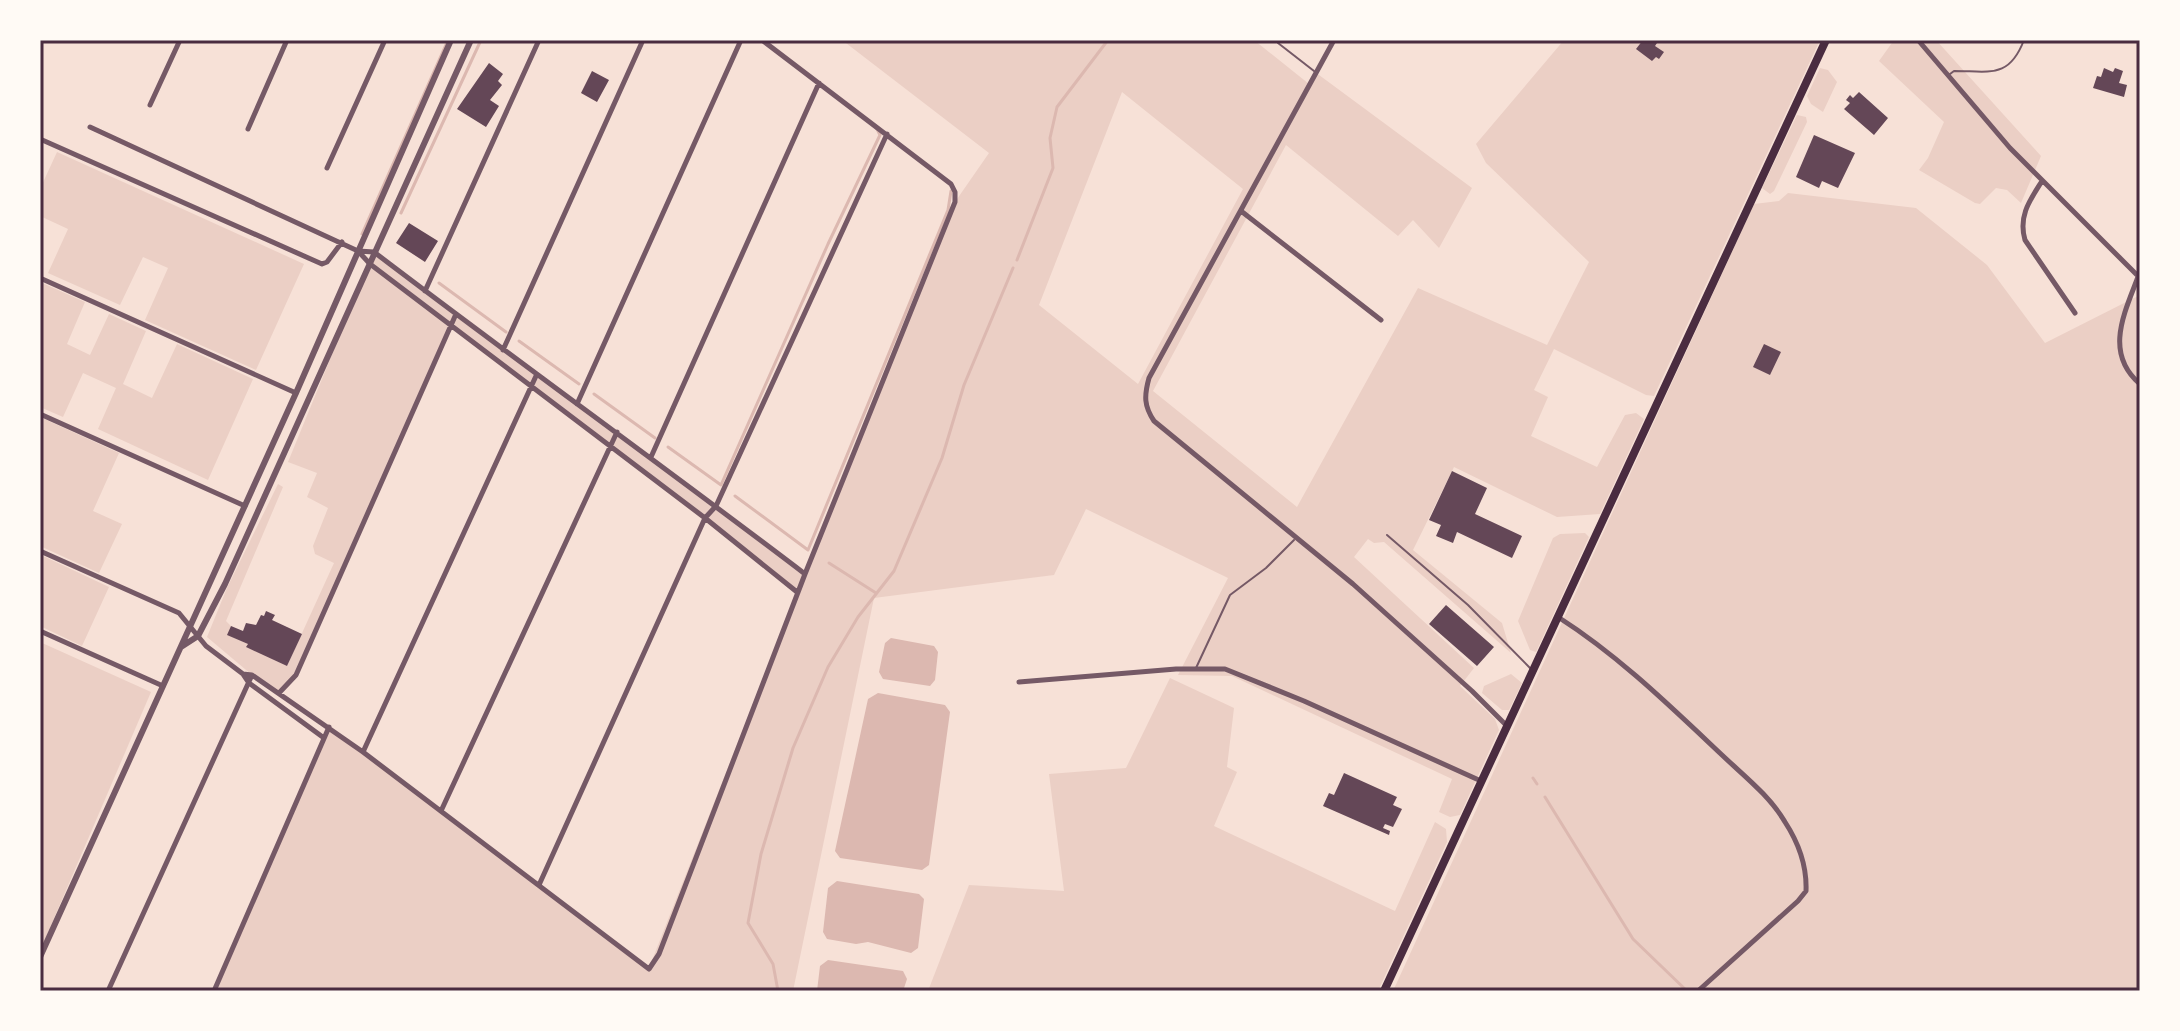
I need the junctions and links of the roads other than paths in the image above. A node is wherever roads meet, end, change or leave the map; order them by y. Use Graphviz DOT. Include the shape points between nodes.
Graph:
graph roads {
  1 [pos="180,40"];
  2 [pos="287,40"];
  3 [pos="385,40"];
  4 [pos="451,40"];
  5 [pos="471,40"];
  6 [pos="539,40"];
  7 [pos="643,40"];
  8 [pos="741,40"];
  9 [pos="762,40"];
  10 [pos="1334,40"];
  11 [pos="1826,40"];
  12 [pos="1918,40"];
  13 [pos="2024,40"];
  14 [pos="1278,43"];
  15 [pos="1315,72"];
  16 [pos="1949,74"];
  17 [pos="819,83"];
  18 [pos="150,105"];
  19 [pos="90,127"];
  20 [pos="248,129"];
  21 [pos="887,134"];
  22 [pos="40,139"];
  23 [pos="327,168"];
  24 [pos="2042,181"];
  25 [pos="1241,211"];
  26 [pos="342,242"];
  27 [pos="358,251"];
  28 [pos="374,252"];
  29 [pos="370,264"];
  30 [pos="40,278"];
  31 [pos="2139,278"];
  32 [pos="425,291"];
  33 [pos="2075,313"];
  34 [pos="456,314"];
  35 [pos="1381,320"];
  36 [pos="451,325"];
  37 [pos="503,350"];
  38 [pos="536,376"];
  39 [pos="2140,384"];
  40 [pos="531,386"];
  41 [pos="296,393"];
  42 [pos="577,404"];
  43 [pos="40,414"];
  44 [pos="617,432"];
  45 [pos="610,446"];
  46 [pos="651,457"];
  47 [pos="266,460"];
  48 [pos="279,467"];
  49 [pos="245,506"];
  50 [pos="716,506"];
  51 [pos="705,518"];
  52 [pos="1387,535"];
  53 [pos="1298,537"];
  54 [pos="40,551"];
  55 [pos="805,574"];
  56 [pos="212,578"];
  57 [pos="225,584"];
  58 [pos="797,592"];
  59 [pos="1558,617"];
  60 [pos="190,624"];
  61 [pos="40,631"];
  62 [pos="198,636"];
  63 [pos="181,647"];
  64 [pos="1196,669"];
  65 [pos="1534,671"];
  66 [pos="243,674"];
  67 [pos="252,675"];
  68 [pos="1019,682"];
  69 [pos="249,683"];
  70 [pos="163,686"];
  71 [pos="279,693"];
  72 [pos="329,727"];
  73 [pos="1508,727"];
  74 [pos="324,738"];
  75 [pos="363,752"];
  76 [pos="1482,782"];
  77 [pos="441,811"];
  78 [pos="539,885"];
  79 [pos="40,957"];
  80 [pos="108,991"];
  81 [pos="214,991"];
  82 [pos="1384,991"];
  83 [pos="1698,991"];
  1 -- 18 [label="street"];
  2 -- 20 [label="street"];
  3 -- 23 [label="street"];
  4 -- 27 [label="street"];
  5 -- 28 [label="street"];
  6 -- 32 [label="street"];
  7 -- 37 [label="street"];
  8 -- 42 [label="street"];
  9 -- 17 [label="street"];
  10 -- 15 [label="street"];
  11 -- 59 [label="main road"];
  12 -- 16 [label="street"];
  13 -- 16 [label="lane" via="2006,68"];
  14 -- 15 [label="lane"];
  15 -- 25 [label="street"];
  16 -- 24 [label="street"];
  17 -- 21 [label="street"];
  17 -- 46 [label="street"];
  19 -- 26 [label="street"];
  21 -- 50 [label="street"];
  21 -- 55 [label="street" via="951,184 955,202"];
  22 -- 26 [label="street" via="322,264"];
  24 -- 31 [label="street"];
  24 -- 33 [label="street" via="2022,218 2023,232"];
  25 -- 35 [label="street"];
  25 -- 53 [label="street" via="1149,378 1146,409 1154,421"];
  26 -- 27 [label="street"];
  27 -- 28 [label="street"];
  27 -- 29 [label="street"];
  27 -- 41 [label="street"];
  28 -- 29 [label="street"];
  28 -- 32 [label="street"];
  29 -- 36 [label="street"];
  29 -- 48 [label="street"];
  30 -- 41 [label="street"];
  31 -- 39 [label="street" via="2119,343 2124,367"];
  32 -- 34 [label="street"];
  34 -- 36 [label="street"];
  34 -- 37 [label="street"];
  36 -- 40 [label="street"];
  36 -- 71 [label="street" via="296,675"];
  37 -- 38 [label="street"];
  38 -- 40 [label="street"];
  38 -- 42 [label="street"];
  40 -- 45 [label="street"];
  40 -- 75 [label="street"];
  41 -- 47 [label="street"];
  42 -- 44 [label="street"];
  43 -- 49 [label="street"];
  44 -- 45 [label="street"];
  44 -- 46 [label="street"];
  45 -- 51 [label="street"];
  45 -- 77 [label="street"];
  46 -- 50 [label="street"];
  47 -- 48 [label="street"];
  47 -- 49 [label="street"];
  48 -- 57 [label="street"];
  49 -- 56 [label="street"];
  50 -- 51 [label="street"];
  50 -- 55 [label="street"];
  51 -- 58 [label="street"];
  51 -- 78 [label="street"];
  52 -- 65 [label="lane"];
  53 -- 64 [label="lane" via="1230,595"];
  53 -- 73 [label="street"];
  54 -- 60 [label="street" via="179,613"];
  55 -- 58 [label="street"];
  56 -- 57 [label="street"];
  56 -- 60 [label="street"];
  57 -- 62 [label="street"];
  58 -- 78 [label="street" via="649,969"];
  59 -- 65 [label="main road"];
  59 -- 83 [label="street" via="1597,642 1754,786 1785,821 1801,856 1806,891"];
  60 -- 62 [label="street"];
  60 -- 63 [label="street"];
  61 -- 70 [label="street"];
  62 -- 63 [label="street"];
  62 -- 66 [label="street"];
  63 -- 70 [label="street"];
  64 -- 68 [label="street"];
  64 -- 76 [label="street" via="1225,669"];
  65 -- 73 [label="main road"];
  66 -- 67 [label="street"];
  66 -- 69 [label="street"];
  67 -- 69 [label="street"];
  67 -- 71 [label="street"];
  69 -- 74 [label="street"];
  69 -- 80 [label="street"];
  70 -- 79 [label="street"];
  71 -- 72 [label="street"];
  72 -- 74 [label="street"];
  72 -- 75 [label="street"];
  73 -- 76 [label="main road"];
  74 -- 81 [label="street"];
  75 -- 77 [label="street"];
  76 -- 82 [label="main road"];
  77 -- 78 [label="street"];
}
